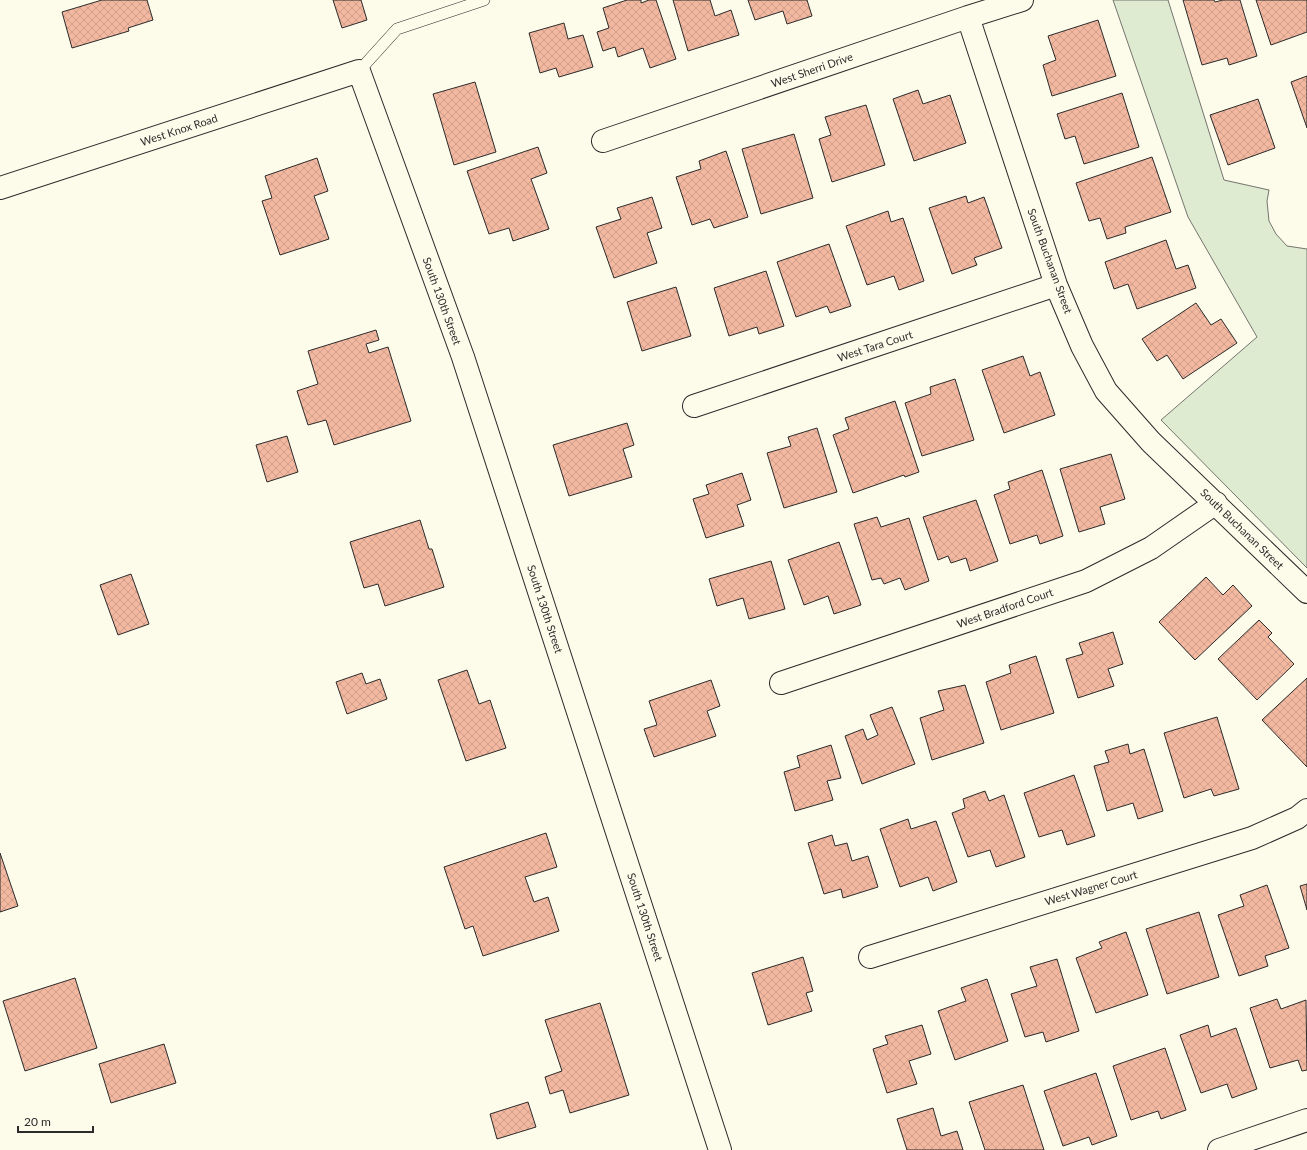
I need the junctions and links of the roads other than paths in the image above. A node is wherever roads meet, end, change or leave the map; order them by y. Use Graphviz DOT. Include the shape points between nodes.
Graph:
graph roads {
  1 [pos="484,0"];
  2 [pos="1022,0"];
  3 [pos="968,17"];
  4 [pos="358,71"];
  5 [pos="603,141"];
  6 [pos="0,188"];
  7 [pos="1056,285"];
  8 [pos="694,406"];
  9 [pos="1216,504"];
  10 [pos="1307,592"];
  11 [pos="781,683"];
  12 [pos="1307,810"];
  13 [pos="870,957"];
  14 [pos="1307,1120"];
  15 [pos="720,1150"];
  16 [pos="1218,1150"];
  1 -- 4 [label="lane" via="397,29"];
  2 -- 3 [label="street, West Sherri Drive"];
  3 -- 5 [label="street, West Sherri Drive"];
  3 -- 7 [label="street, South Buchanan Street"];
  4 -- 6 [label="street, West Knox Road"];
  4 -- 15 [label="street, South 130th Street" via="463,357"];
  7 -- 8 [label="street, West Tara Court"];
  7 -- 9 [label="street, South Buchanan Street" via="1082,346 1106,391 1151,442"];
  9 -- 10 [label="street, South Buchanan Street"];
  9 -- 11 [label="street, West Bradford Court" via="1151,548 1086,581"];
  12 -- 13 [label="street, West Wagner Court" via="1296,818 1252,838"];
  14 -- 16 [label="street"];
}
